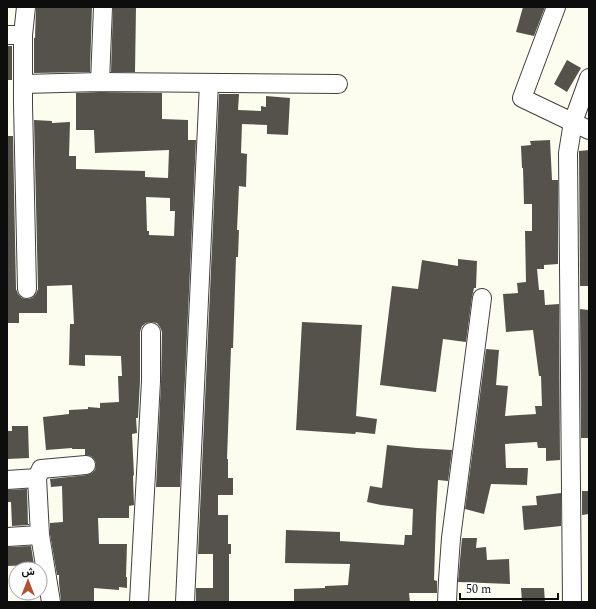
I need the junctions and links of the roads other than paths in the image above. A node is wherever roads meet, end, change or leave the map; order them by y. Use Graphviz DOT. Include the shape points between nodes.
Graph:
graph roads {
  1 [pos="26,7"];
  2 [pos="103,7"];
  3 [pos="556,7"];
  4 [pos="15,35"];
  5 [pos="589,78"];
  6 [pos="100,82"];
  7 [pos="209,83"];
  8 [pos="24,84"];
  9 [pos="338,84"];
  10 [pos="573,122"];
  11 [pos="589,130"];
  12 [pos="27,288"];
  13 [pos="482,298"];
  14 [pos="151,332"];
  15 [pos="86,465"];
  16 [pos="37,478"];
  17 [pos="7,480"];
  18 [pos="40,535"];
  19 [pos="7,537"];
  20 [pos="51,602"];
  21 [pos="139,602"];
  22 [pos="185,602"];
  23 [pos="447,602"];
  24 [pos="572,602"];
  1 -- 4 [label="street"];
  2 -- 6 [label="street"];
  3 -- 10 [label="street" via="522,98"];
  4 -- 8 [label="street"];
  5 -- 10 [label="street"];
  6 -- 7 [label="street"];
  6 -- 8 [label="street"];
  7 -- 9 [label="street"];
  7 -- 22 [label="street"];
  8 -- 12 [label="street"];
  10 -- 11 [label="street"];
  10 -- 24 [label="street" via="568,153"];
  13 -- 23 [label="street" via="451,538"];
  14 -- 21 [label="street" via="151,381"];
  15 -- 16 [label="street" via="41,469"];
  16 -- 17 [label="street"];
  16 -- 18 [label="street"];
  18 -- 19 [label="street"];
  18 -- 20 [label="street"];
}
